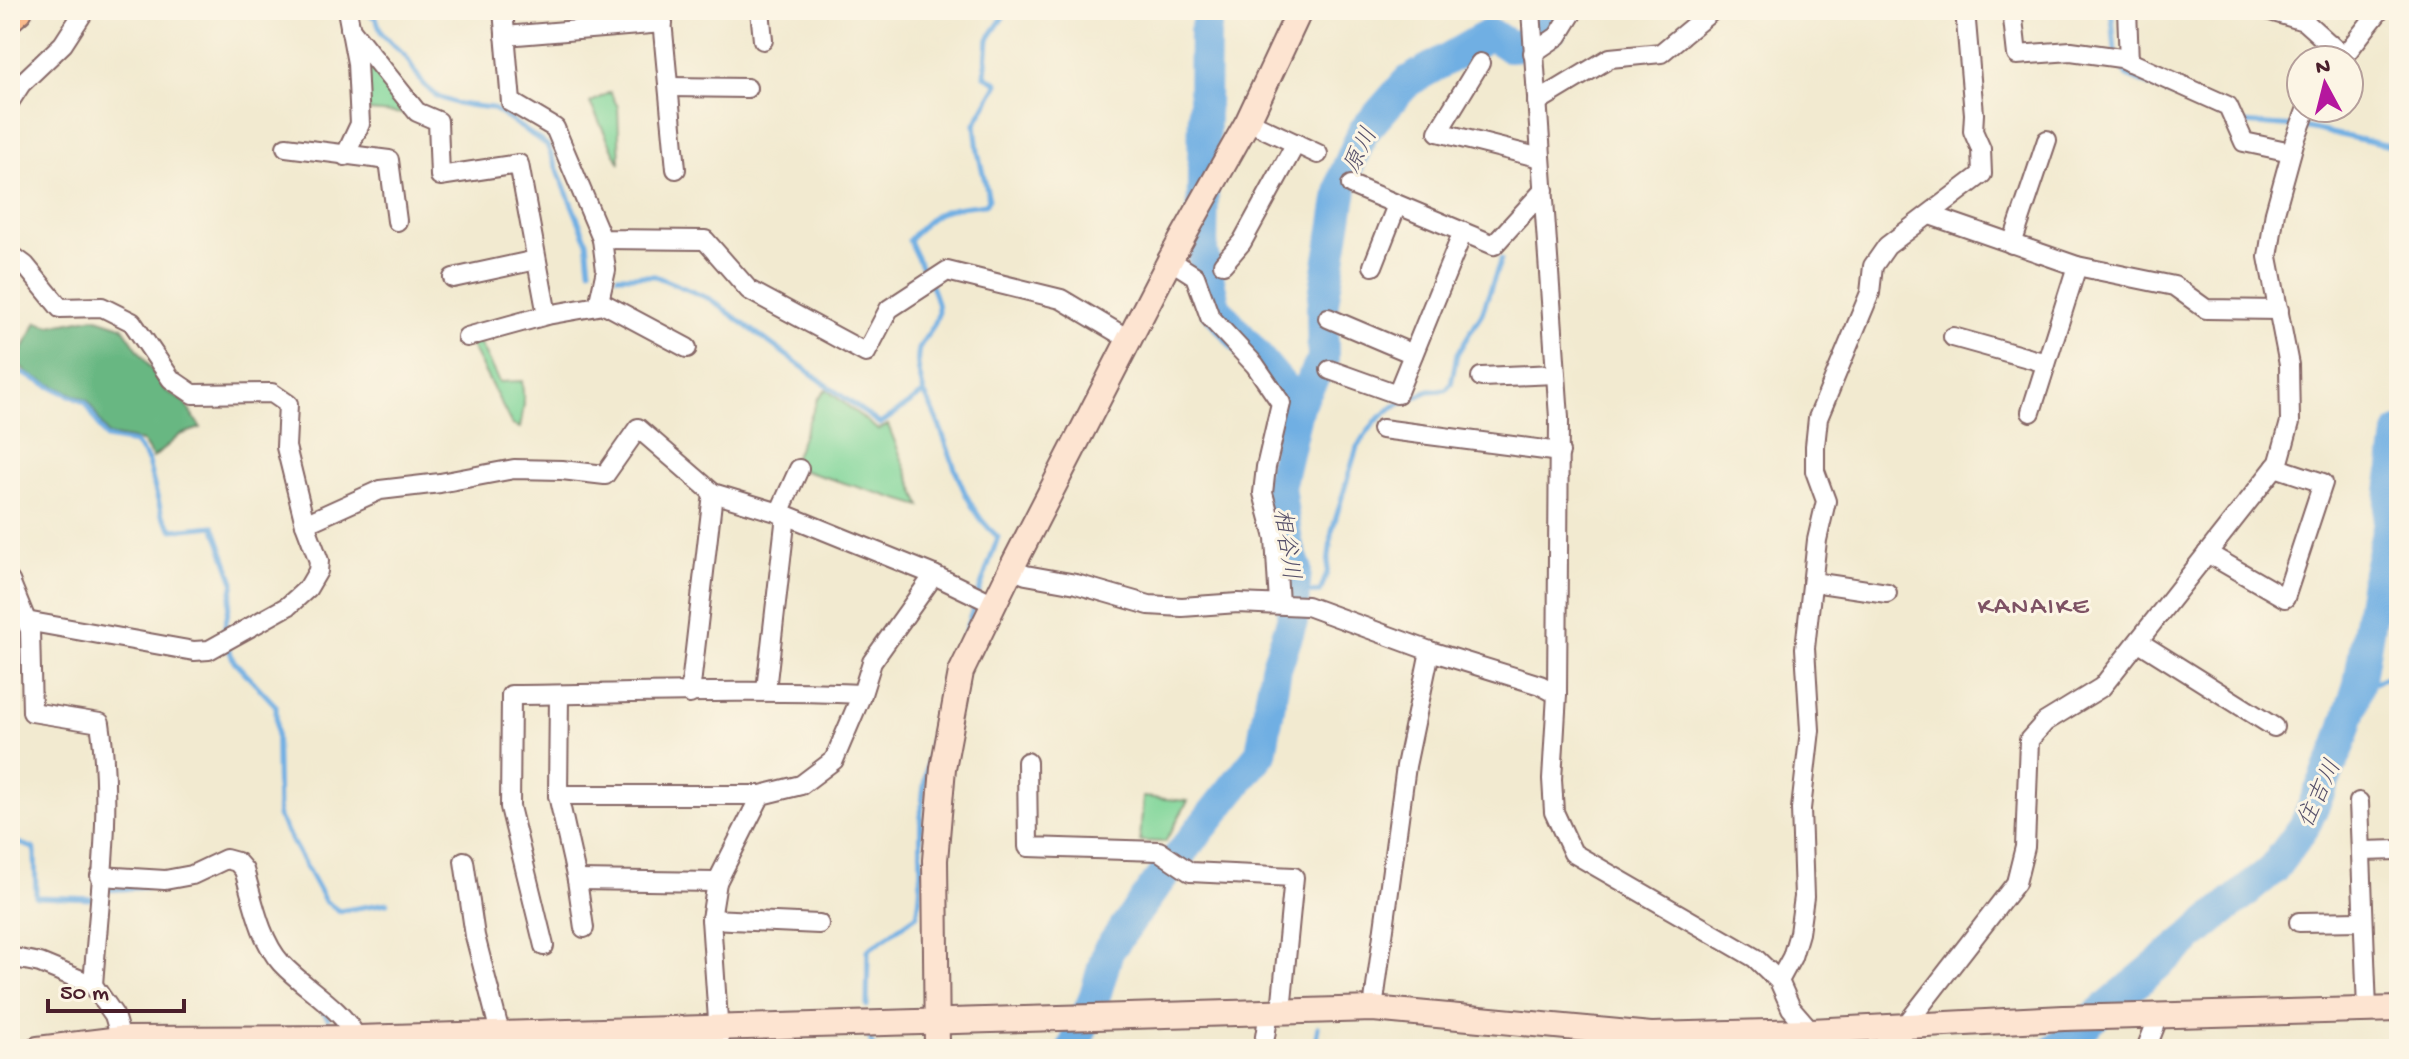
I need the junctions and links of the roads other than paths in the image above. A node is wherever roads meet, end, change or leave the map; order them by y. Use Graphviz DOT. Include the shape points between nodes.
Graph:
graph roads {
  1 [pos="18,10"];
  2 [pos="85,10"];
  3 [pos="503,10"];
  4 [pos="760,10"];
  5 [pos="1300,10"];
  6 [pos="1531,10"];
  7 [pos="1574,10"];
  8 [pos="1713,10"];
  9 [pos="1965,10"];
  10 [pos="2012,10"];
  11 [pos="2127,10"];
  12 [pos="2267,10"];
  13 [pos="2380,10"];
  14 [pos="2305,16"];
  15 [pos="10,17"];
  16 [pos="662,17"];
  17 [pos="349,19"];
  18 [pos="505,36"];
  19 [pos="763,40"];
  20 [pos="1533,44"];
  21 [pos="2330,44"];
  22 [pos="2353,44"];
  23 [pos="2120,59"];
  24 [pos="1480,63"];
  25 [pos="669,87"];
  26 [pos="747,88"];
  27 [pos="10,101"];
  28 [pos="1537,102"];
  29 [pos="1248,121"];
  30 [pos="2301,124"];
  31 [pos="2047,140"];
  32 [pos="1296,143"];
  33 [pos="286,147"];
  34 [pos="2291,152"];
  35 [pos="1318,154"];
  36 [pos="345,156"];
  37 [pos="1541,158"];
  38 [pos="676,169"];
  39 [pos="1351,185"];
  40 [pos="1544,190"];
  41 [pos="1397,205"];
  42 [pos="1930,215"];
  43 [pos="397,221"];
  44 [pos="1463,232"];
  45 [pos="602,239"];
  46 [pos="2012,244"];
  47 [pos="10,254"];
  48 [pos="536,260"];
  49 [pos="1170,260"];
  50 [pos="1223,264"];
  51 [pos="1373,266"];
  52 [pos="2077,266"];
  53 [pos="453,278"];
  54 [pos="599,301"];
  55 [pos="2279,310"];
  56 [pos="547,315"];
  57 [pos="1328,318"];
  58 [pos="467,337"];
  59 [pos="1953,337"];
  60 [pos="1130,340"];
  61 [pos="687,348"];
  62 [pos="1413,354"];
  63 [pos="2046,363"];
  64 [pos="1330,370"];
  65 [pos="1556,374"];
  66 [pos="1481,377"];
  67 [pos="2031,412"];
  68 [pos="1382,429"];
  69 [pos="1560,452"];
  70 [pos="2275,467"];
  71 [pos="799,469"];
  72 [pos="713,493"];
  73 [pos="783,514"];
  74 [pos="305,524"];
  75 [pos="2207,553"];
  76 [pos="1011,569"];
  77 [pos="934,575"];
  78 [pos="10,581"];
  79 [pos="1813,582"];
  80 [pos="1887,593"];
  81 [pos="994,604"];
  82 [pos="1279,604"];
  83 [pos="26,621"];
  84 [pos="2139,642"];
  85 [pos="1430,651"];
  86 [pos="766,690"];
  87 [pos="690,694"];
  88 [pos="862,694"];
  89 [pos="1557,694"];
  90 [pos="559,695"];
  91 [pos="2274,727"];
  92 [pos="1027,762"];
  93 [pos="558,795"];
  94 [pos="761,795"];
  95 [pos="2359,802"];
  96 [pos="2399,850"];
  97 [pos="2362,851"];
  98 [pos="464,861"];
  99 [pos="100,876"];
  100 [pos="577,880"];
  101 [pos="717,882"];
  102 [pos="711,919"];
  103 [pos="2362,921"];
  104 [pos="2299,922"];
  105 [pos="819,924"];
  106 [pos="584,928"];
  107 [pos="544,946"];
  108 [pos="10,957"];
  109 [pos="1779,981"];
  110 [pos="93,985"];
  111 [pos="1373,1009"];
  112 [pos="2399,1009"];
  113 [pos="2367,1010"];
  114 [pos="1275,1011"];
  115 [pos="2159,1016"];
  116 [pos="937,1021"];
  117 [pos="1905,1026"];
  118 [pos="500,1033"];
  119 [pos="357,1038"];
  120 [pos="719,1038"];
  121 [pos="1811,1040"];
  122 [pos="122,1044"];
  123 [pos="38,1049"];
  124 [pos="937,1049"];
  125 [pos="1263,1049"];
  126 [pos="2146,1049"];
  1 -- 15 [label="main road"];
  2 -- 27 [label="street" via="63,44"];
  3 -- 18 [label="street"];
  4 -- 19 [label="street"];
  5 -- 29 [label="street"];
  6 -- 20 [label="street"];
  7 -- 20 [label="street" via="1558,36"];
  8 -- 28 [label="street" via="1661,53 1610,58"];
  9 -- 42 [label="street" via="1973,131 1981,149 1982,174"];
  10 -- 23 [label="street" via="2017,55 2071,51"];
  11 -- 23 [label="street"];
  12 -- 14 [label="street"];
  13 -- 22 [label="street"];
  14 -- 21 [label="street"];
  16 -- 18 [label="street"];
  16 -- 25 [label="street"];
  17 -- 36 [label="street" via="360,124"];
  17 -- 48 [label="street" via="417,112 438,121 440,176 519,164"];
  18 -- 45 [label="street" via="511,102 555,128"];
  20 -- 28 [label="street"];
  23 -- 34 [label="street" via="2228,106 2244,142"];
  24 -- 37 [label="street" via="1438,132"];
  25 -- 26 [label="street"];
  25 -- 38 [label="street"];
  28 -- 37 [label="street"];
  29 -- 32 [label="street"];
  29 -- 49 [label="street"];
  30 -- 34 [label="street"];
  31 -- 46 [label="street"];
  32 -- 35 [label="street"];
  32 -- 50 [label="street" via="1242,242"];
  33 -- 36 [label="street"];
  34 -- 55 [label="street" via="2268,257"];
  36 -- 43 [label="street" via="389,160"];
  37 -- 40 [label="street"];
  39 -- 41 [label="street"];
  40 -- 44 [label="street" via="1494,245"];
  40 -- 65 [label="street"];
  41 -- 44 [label="street"];
  41 -- 51 [label="street"];
  42 -- 46 [label="street"];
  42 -- 79 [label="street" via="1887,246 1873,266 1870,293 1818,418 1815,471 1826,501"];
  44 -- 62 [label="street"];
  45 -- 54 [label="street" via="606,270"];
  45 -- 60 [label="street" via="705,240 749,290 866,353 889,309 947,271 1061,299"];
  46 -- 52 [label="street"];
  47 -- 74 [label="street" via="60,308 102,307 132,322 171,379 193,394 272,393 288,404 286,447"];
  48 -- 53 [label="street"];
  48 -- 56 [label="street"];
  49 -- 60 [label="street"];
  49 -- 82 [label="street" via="1195,276 1210,317 1255,365 1281,403 1263,493 1275,538"];
  52 -- 55 [label="street" via="2174,286 2206,309"];
  52 -- 63 [label="street"];
  54 -- 56 [label="street" via="598,306"];
  54 -- 61 [label="street"];
  55 -- 70 [label="street" via="2289,365 2290,422"];
  56 -- 58 [label="street"];
  57 -- 62 [label="street"];
  59 -- 63 [label="street"];
  60 -- 76 [label="street"];
  62 -- 64 [label="street" via="1397,394"];
  63 -- 67 [label="street"];
  65 -- 66 [label="street"];
  65 -- 69 [label="street"];
  68 -- 69 [label="street"];
  69 -- 89 [label="street"];
  70 -- 75 [label="street"];
  70 -- 75 [label="street" via="2323,483 2285,598"];
  71 -- 73 [label="street"];
  72 -- 73 [label="street"];
  72 -- 74 [label="street" via="638,428 605,475 514,469 380,490"];
  72 -- 87 [label="street"];
  73 -- 77 [label="street"];
  73 -- 86 [label="street"];
  74 -- 83 [label="street" via="319,561 308,588 288,606 209,650"];
  75 -- 84 [label="street"];
  76 -- 81 [label="street"];
  76 -- 82 [label="street" via="1149,605"];
  77 -- 81 [label="street"];
  77 -- 88 [label="street" via="872,662"];
  78 -- 83 [label="street"];
  79 -- 80 [label="street"];
  79 -- 109 [label="street" via="1805,648 1810,730 1801,809 1804,897 1792,957"];
  81 -- 116 [label="street" via="961,672 943,768 935,860"];
  82 -- 85 [label="street" via="1307,606"];
  83 -- 99 [label="street" via="32,712 100,723"];
  84 -- 91 [label="street"];
  84 -- 117 [label="street" via="2102,687 2045,722 2029,740 2025,847 2016,883"];
  85 -- 89 [label="street"];
  85 -- 111 [label="street" via="1406,766"];
  86 -- 87 [label="street"];
  86 -- 88 [label="street"];
  87 -- 90 [label="street"];
  88 -- 94 [label="street" via="834,760 801,785"];
  89 -- 109 [label="street" via="1554,812 1573,853 1755,958"];
  90 -- 93 [label="street"];
  90 -- 107 [label="street" via="511,695 510,807"];
  92 -- 114 [label="street" via="1028,847 1159,851 1190,872 1294,877"];
  93 -- 94 [label="street"];
  93 -- 100 [label="street"];
  94 -- 101 [label="street"];
  95 -- 97 [label="street"];
  96 -- 97 [label="street"];
  97 -- 103 [label="street"];
  98 -- 118 [label="street" via="475,936"];
  99 -- 110 [label="street"];
  99 -- 119 [label="street" via="165,880 192,875 226,859 237,862 280,962 349,1023"];
  100 -- 101 [label="street"];
  100 -- 106 [label="street"];
  101 -- 102 [label="street"];
  102 -- 105 [label="street"];
  102 -- 120 [label="street"];
  103 -- 104 [label="street"];
  103 -- 113 [label="street"];
  108 -- 110 [label="street"];
  109 -- 121 [label="street"];
  110 -- 122 [label="street" via="114,1015"];
  111 -- 114 [label="street"];
  111 -- 121 [label="street" via="1651,1035"];
  112 -- 113 [label="street"];
  113 -- 115 [label="street"];
  114 -- 116 [label="street"];
  114 -- 125 [label="street"];
  115 -- 117 [label="street"];
  115 -- 126 [label="street"];
  116 -- 120 [label="street"];
  116 -- 124 [label="street"];
  117 -- 121 [label="street"];
  118 -- 119 [label="street"];
  118 -- 120 [label="street"];
  119 -- 122 [label="street"];
  122 -- 123 [label="street"];
}
